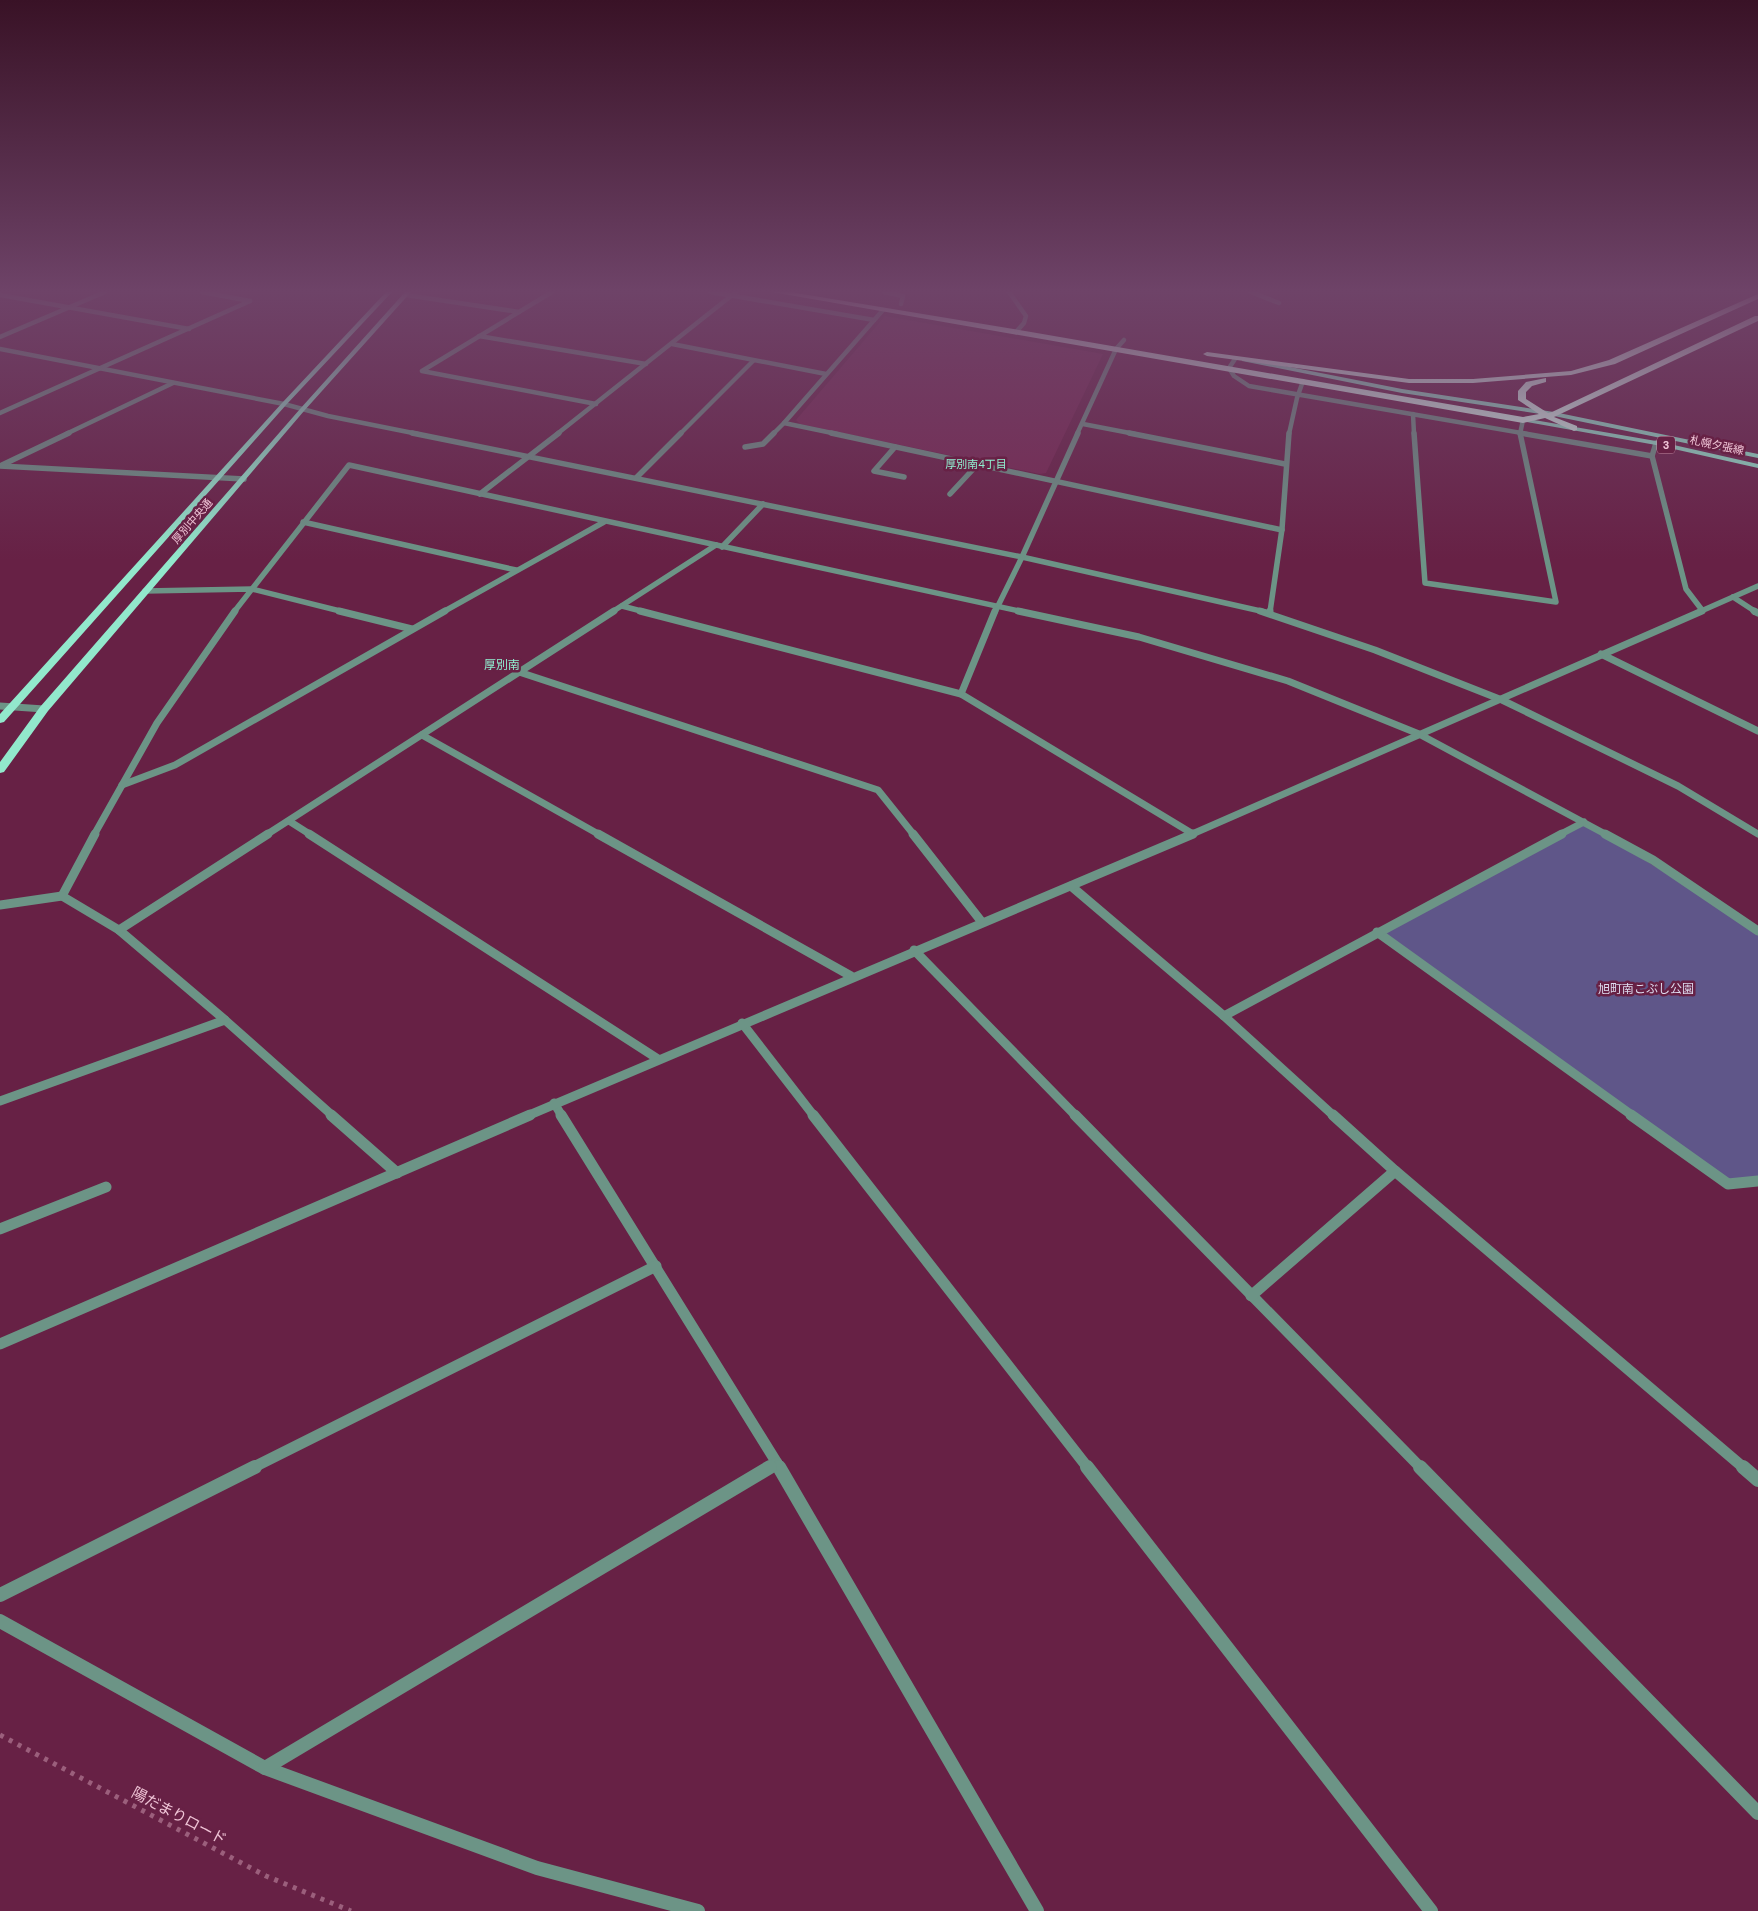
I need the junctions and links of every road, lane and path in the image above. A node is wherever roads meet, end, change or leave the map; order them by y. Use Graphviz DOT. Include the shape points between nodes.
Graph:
graph roads {
  1 [pos="72,381"];
  2 [pos="164,381"];
  3 [pos="305,381"];
  4 [pos="328,381"];
  5 [pos="476,381"];
  6 [pos="625,381"];
  7 [pos="732,381"];
  8 [pos="820,381"];
  9 [pos="1102,381"];
  10 [pos="1242,381"];
  11 [pos="1303,381"];
  12 [pos="1304,381"];
  13 [pos="1352,381"];
  14 [pos="1540,381"];
  15 [pos="1621,381"];
  16 [pos="173,383"];
  17 [pos="1298,394"];
  18 [pos="284,404"];
  19 [pos="596,404"];
  20 [pos="302,410"];
  21 [pos="0,413"];
  22 [pos="1413,414"];
  23 [pos="1548,415"];
  24 [pos="1523,420"];
  25 [pos="784,423"];
  26 [pos="1083,424"];
  27 [pos="1574,428"];
  28 [pos="1520,432"];
  29 [pos="1656,443"];
  30 [pos="745,447"];
  31 [pos="895,447"];
  32 [pos="530,456"];
  33 [pos="1652,456"];
  34 [pos="1758,456"];
  35 [pos="1285,464"];
  36 [pos="977,465"];
  37 [pos="0,466"];
  38 [pos="1758,466"];
  39 [pos="904,477"];
  40 [pos="219,478"];
  41 [pos="636,478"];
  42 [pos="244,479"];
  43 [pos="1056,482"];
  44 [pos="480,494"];
  45 [pos="950,494"];
  46 [pos="763,504"];
  47 [pos="303,522"];
  48 [pos="604,522"];
  49 [pos="1282,530"];
  50 [pos="719,546"];
  51 [pos="1022,557"];
  52 [pos="516,570"];
  53 [pos="1758,586"];
  54 [pos="252,589"];
  55 [pos="145,591"];
  56 [pos="1733,597"];
  57 [pos="622,606"];
  58 [pos="997,606"];
  59 [pos="1702,610"];
  60 [pos="1270,613"];
  61 [pos="1758,613"];
  62 [pos="412,629"];
  63 [pos="1600,654"];
  64 [pos="519,672"];
  65 [pos="962,694"];
  66 [pos="1502,700"];
  67 [pos="0,706"];
  68 [pos="11,706"];
  69 [pos="44,709"];
  70 [pos="0,720"];
  71 [pos="1758,730"];
  72 [pos="1419,734"];
  73 [pos="422,735"];
  74 [pos="0,770"];
  75 [pos="122,785"];
  76 [pos="289,821"];
  77 [pos="1584,822"];
  78 [pos="1193,834"];
  79 [pos="1758,834"];
  80 [pos="1071,886"];
  81 [pos="62,896"];
  82 [pos="0,905"];
  83 [pos="981,921"];
  84 [pos="119,930"];
  85 [pos="1758,931"];
  86 [pos="1377,932"];
  87 [pos="914,950"];
  88 [pos="851,976"];
  89 [pos="1224,1016"];
  90 [pos="225,1020"];
  91 [pos="742,1023"];
  92 [pos="658,1058"];
  93 [pos="0,1101"];
  94 [pos="554,1104"];
  95 [pos="1395,1171"];
  96 [pos="397,1173"];
  97 [pos="1758,1180"];
  98 [pos="106,1187"];
  99 [pos="0,1229"];
  100 [pos="656,1266"];
  101 [pos="1251,1296"];
  102 [pos="0,1344"];
  103 [pos="777,1463"];
  104 [pos="1758,1480"];
  105 [pos="0,1595"];
  106 [pos="0,1621"];
  107 [pos="0,1735"];
  108 [pos="265,1768"];
  109 [pos="1758,1813"];
  110 [pos="351,1911"];
  111 [pos="698,1911"];
  112 [pos="1037,1911"];
  113 [pos="1431,1911"];
  1 -- 21 [label="street"];
  2 -- 16 [label="street"];
  3 -- 18 [label="main road, 厚別中央通"];
  4 -- 20 [label="main road, 厚別中央通"];
  5 -- 19 [label="street"];
  6 -- 19 [label="street"];
  7 -- 41 [label="street"];
  8 -- 25 [label="street"];
  9 -- 26 [label="street"];
  10 -- 17 [label="street" via="1250,386"];
  11 -- 17 [label="street"];
  12 -- 24 [label="highway"];
  13 -- 23 [label="main road, 札幌夕張線 / 3"];
  14 -- 23 [label="highway" via="1529,384 1522,391 1522,400"];
  15 -- 23 [label="highway"];
  16 -- 18 [label="street"];
  16 -- 37 [label="street"];
  17 -- 22 [label="street"];
  17 -- 35 [label="street"];
  18 -- 20 [label="street"];
  18 -- 40 [label="main road, 厚別中央通"];
  19 -- 32 [label="street"];
  20 -- 32 [label="street"];
  20 -- 42 [label="main road, 厚別中央通"];
  22 -- 28 [label="street"];
  22 -- 28 [label="street" via="1425,583 1556,602"];
  23 -- 24 [label="highway"];
  23 -- 27 [label="highway"];
  23 -- 34 [label="main road, 札幌夕張線 / 3"];
  24 -- 27 [label="main road, 札幌夕張線 / 3"];
  24 -- 28 [label="street"];
  25 -- 30 [label="street" via="763,444"];
  25 -- 31 [label="street"];
  26 -- 35 [label="street"];
  26 -- 43 [label="street"];
  27 -- 29 [label="main road, 札幌夕張線 / 3"];
  28 -- 33 [label="street"];
  29 -- 33 [label="street"];
  29 -- 38 [label="main road, 札幌夕張線 / 3"];
  31 -- 36 [label="street"];
  31 -- 39 [label="street" via="874,471"];
  32 -- 41 [label="street"];
  32 -- 44 [label="street"];
  33 -- 59 [label="street" via="1686,589"];
  35 -- 49 [label="street"];
  36 -- 43 [label="street"];
  36 -- 45 [label="street"];
  37 -- 40 [label="street"];
  40 -- 42 [label="street"];
  40 -- 68 [label="main road, 厚別中央通"];
  41 -- 46 [label="street"];
  42 -- 55 [label="main road, 厚別中央通"];
  43 -- 49 [label="street"];
  43 -- 51 [label="street"];
  44 -- 47 [label="street" via="349,465"];
  44 -- 48 [label="street"];
  46 -- 50 [label="street"];
  46 -- 51 [label="street"];
  47 -- 52 [label="street"];
  47 -- 54 [label="street"];
  48 -- 50 [label="street"];
  48 -- 52 [label="street"];
  49 -- 60 [label="street"];
  50 -- 57 [label="street"];
  50 -- 58 [label="street"];
  51 -- 58 [label="street"];
  51 -- 60 [label="street"];
  52 -- 62 [label="street"];
  53 -- 56 [label="street"];
  54 -- 55 [label="street"];
  54 -- 62 [label="street"];
  54 -- 75 [label="street" via="156,725"];
  55 -- 69 [label="main road, 厚別中央通"];
  56 -- 59 [label="street"];
  56 -- 61 [label="street"];
  57 -- 64 [label="street"];
  57 -- 65 [label="street"];
  58 -- 65 [label="street"];
  58 -- 72 [label="street" via="1139,638 1288,681"];
  59 -- 63 [label="street"];
  60 -- 66 [label="street"];
  62 -- 75 [label="street" via="175,765"];
  63 -- 66 [label="street"];
  63 -- 71 [label="street"];
  64 -- 73 [label="street"];
  64 -- 83 [label="street" via="878,790"];
  65 -- 78 [label="street"];
  66 -- 72 [label="street"];
  66 -- 79 [label="street" via="1678,786"];
  67 -- 68 [label="street"];
  68 -- 69 [label="street"];
  68 -- 70 [label="main road, 厚別中央通"];
  69 -- 74 [label="main road, 厚別中央通"];
  72 -- 77 [label="street"];
  72 -- 78 [label="street"];
  73 -- 76 [label="street"];
  73 -- 88 [label="street"];
  75 -- 81 [label="street"];
  76 -- 84 [label="street"];
  76 -- 92 [label="street"];
  77 -- 85 [label="street" via="1653,860"];
  77 -- 86 [label="street"];
  78 -- 80 [label="street"];
  80 -- 83 [label="street"];
  80 -- 89 [label="street"];
  81 -- 82 [label="street"];
  81 -- 84 [label="street"];
  83 -- 87 [label="street"];
  84 -- 90 [label="street"];
  86 -- 89 [label="street"];
  86 -- 97 [label="street" via="1728,1184"];
  87 -- 88 [label="street"];
  87 -- 101 [label="street"];
  88 -- 91 [label="street"];
  89 -- 95 [label="street"];
  90 -- 93 [label="street"];
  90 -- 96 [label="street"];
  91 -- 92 [label="street"];
  91 -- 113 [label="street"];
  92 -- 94 [label="street"];
  94 -- 96 [label="street"];
  94 -- 100 [label="street"];
  95 -- 101 [label="street"];
  95 -- 104 [label="street"];
  96 -- 102 [label="street"];
  98 -- 99 [label="street"];
  100 -- 103 [label="street"];
  100 -- 105 [label="street"];
  101 -- 109 [label="street"];
  103 -- 108 [label="street"];
  103 -- 112 [label="street"];
  106 -- 108 [label="street"];
  107 -- 110 [label="path, 陽だまりロード" via="266,1876"];
  108 -- 111 [label="street" via="537,1868"];
}
